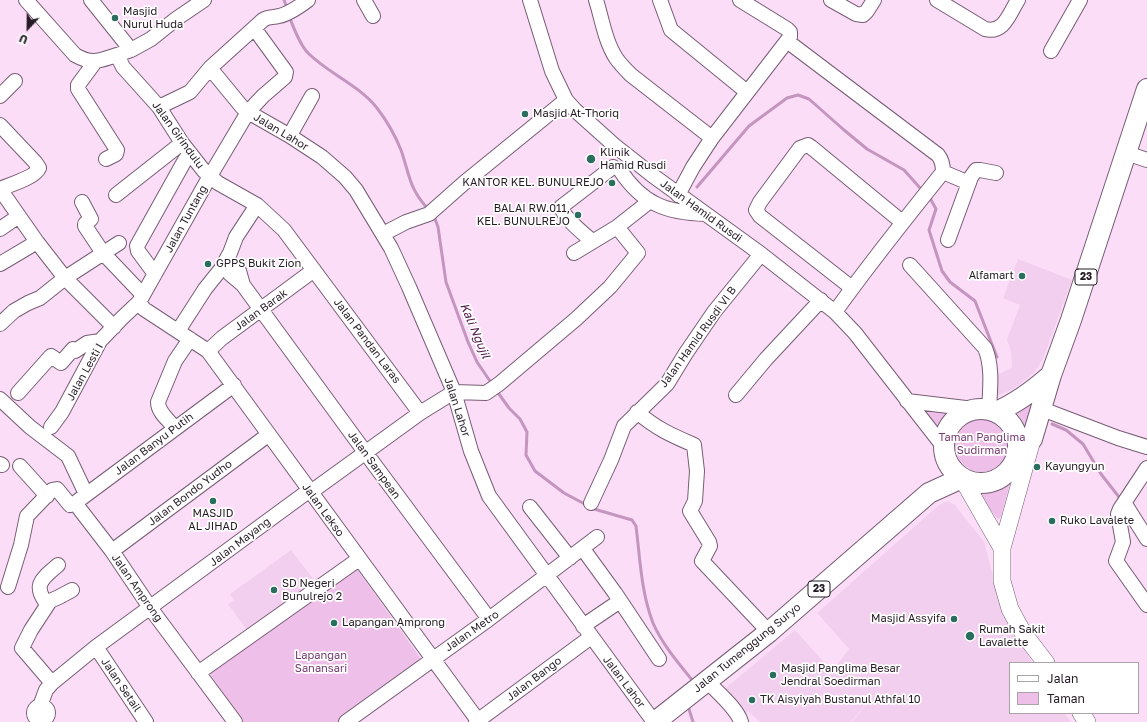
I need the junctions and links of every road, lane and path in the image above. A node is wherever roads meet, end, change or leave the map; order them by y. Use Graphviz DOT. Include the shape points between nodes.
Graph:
graph roads {
  1 [pos="26,0"];
  2 [pos="92,0"];
  3 [pos="204,0"];
  4 [pos="308,0"];
  5 [pos="364,0"];
  6 [pos="530,0"];
  7 [pos="596,0"];
  8 [pos="660,0"];
  9 [pos="740,0"];
  10 [pos="831,0"];
  11 [pos="874,0"];
  12 [pos="937,0"];
  13 [pos="1018,0"];
  14 [pos="1080,0"];
  15 [pos="373,16"];
  16 [pos="254,28"];
  17 [pos="787,41"];
  18 [pos="131,50"];
  19 [pos="1051,51"];
  20 [pos="117,55"];
  21 [pos="95,62"];
  22 [pos="210,68"];
  23 [pos="15,81"];
  24 [pos="1147,89"];
  25 [pos="747,92"];
  26 [pos="0,96"];
  27 [pos="312,96"];
  28 [pos="566,100"];
  29 [pos="159,107"];
  30 [pos="248,112"];
  31 [pos="1143,116"];
  32 [pos="0,125"];
  33 [pos="290,136"];
  34 [pos="712,138"];
  35 [pos="186,148"];
  36 [pos="1126,153"];
  37 [pos="106,159"];
  38 [pos="1147,160"];
  39 [pos="638,164"];
  40 [pos="620,172"];
  41 [pos="943,172"];
  42 [pos="996,173"];
  43 [pos="210,176"];
  44 [pos="969,183"];
  45 [pos="0,189"];
  46 [pos="116,195"];
  47 [pos="678,195"];
  48 [pos="650,201"];
  49 [pos="82,202"];
  50 [pos="257,205"];
  51 [pos="706,214"];
  52 [pos="19,216"];
  53 [pos="902,222"];
  54 [pos="617,227"];
  55 [pos="383,234"];
  56 [pos="1,236"];
  57 [pos="948,240"];
  58 [pos="37,242"];
  59 [pos="592,242"];
  60 [pos="119,244"];
  61 [pos="103,253"];
  62 [pos="574,253"];
  63 [pos="761,254"];
  64 [pos="227,263"];
  65 [pos="0,264"];
  66 [pos="910,265"];
  67 [pos="314,270"];
  68 [pos="155,274"];
  69 [pos="65,278"];
  70 [pos="852,288"];
  71 [pos="141,298"];
  72 [pos="821,300"];
  73 [pos="261,310"];
  74 [pos="835,312"];
  75 [pos="0,324"];
  76 [pos="114,327"];
  77 [pos="184,335"];
  78 [pos="100,341"];
  79 [pos="208,351"];
  80 [pos="1051,375"];
  81 [pos="234,385"];
  82 [pos="454,392"];
  83 [pos="18,393"];
  84 [pos="736,395"];
  85 [pos="0,399"];
  86 [pos="907,401"];
  87 [pos="1042,409"];
  88 [pos="987,410"];
  89 [pos="637,412"];
  90 [pos="420,413"];
  91 [pos="51,427"];
  92 [pos="176,428"];
  93 [pos="268,435"];
  94 [pos="1032,438"];
  95 [pos="1147,447"];
  96 [pos="944,450"];
  97 [pos="365,452"];
  98 [pos="1016,459"];
  99 [pos="20,466"];
  100 [pos="1147,468"];
  101 [pos="962,478"];
  102 [pos="1020,483"];
  103 [pos="310,491"];
  104 [pos="929,493"];
  105 [pos="47,496"];
  106 [pos="81,498"];
  107 [pos="591,503"];
  108 [pos="1124,504"];
  109 [pos="530,507"];
  110 [pos="597,537"];
  111 [pos="1147,539"];
  112 [pos="1002,548"];
  113 [pos="582,549"];
  114 [pos="112,551"];
  115 [pos="570,558"];
  116 [pos="359,559"];
  117 [pos="58,565"];
  118 [pos="547,576"];
  119 [pos="8,587"];
  120 [pos="72,590"];
  121 [pos="620,601"];
  122 [pos="47,604"];
  123 [pos="1147,605"];
  124 [pos="151,608"];
  125 [pos="489,619"];
  126 [pos="587,632"];
  127 [pos="769,632"];
  128 [pos="96,648"];
  129 [pos="433,658"];
  130 [pos="659,659"];
  131 [pos="1045,662"];
  132 [pos="198,673"];
  133 [pos="707,682"];
  134 [pos="52,683"];
  135 [pos="43,717"];
  136 [pos="146,722"];
  137 [pos="235,722"];
  138 [pos="346,722"];
  139 [pos="478,722"];
  140 [pos="654,722"];
  141 [pos="741,722"];
  1 -- 21 [label="street" via="75,55"];
  2 -- 18 [label="street"];
  3 -- 18 [label="street" via="176,18 151,39"];
  4 -- 16 [label="street" via="278,17 268,17"];
  5 -- 15 [label="street"];
  6 -- 28 [label="street, Jalan Hamid Rusdi" via="552,71"];
  7 -- 34 [label="street" via="611,48 622,66"];
  8 -- 25 [label="street" via="671,30"];
  9 -- 17 [label="street" via="788,29 790,37"];
  10 -- 11 [label="street" via="856,14 863,15"];
  12 -- 13 [label="street" via="985,29 991,30 1001,27"];
  14 -- 19 [label="street"];
  16 -- 22 [label="street"];
  16 -- 30 [label="street, Jalan Tuntang" via="286,74"];
  17 -- 25 [label="street"];
  17 -- 41 [label="street" via="938,155"];
  18 -- 20 [label="street"];
  20 -- 21 [label="street"];
  20 -- 29 [label="street, Jalan Girindulu" via="123,66"];
  21 -- 37 [label="street" via="78,85 78,89 117,150 116,154"];
  22 -- 29 [label="street" via="190,92"];
  22 -- 30 [label="street, Jalan Lahor"];
  23 -- 26 [label="street"];
  24 -- 31 [label="highway, 23"];
  25 -- 34 [label="street"];
  27 -- 33 [label="street"];
  28 -- 39 [label="street, Jalan Hamid Rusdi"];
  28 -- 55 [label="street" via="432,211"];
  29 -- 35 [label="street, Jalan Girindulu"];
  30 -- 33 [label="street, Jalan Lahor"];
  30 -- 43 [label="street, Jalan Tuntang"];
  31 -- 36 [label="highway, 23"];
  32 -- 45 [label="street" via="39,168 37,173"];
  33 -- 55 [label="street, Jalan Lahor" via="322,157 344,177 360,196"];
  34 -- 47 [label="street"];
  35 -- 43 [label="street, Jalan Girindulu"];
  35 -- 46 [label="street"];
  35 -- 68 [label="street" via="185,160 137,246"];
  36 -- 38 [label="street"];
  36 -- 80 [label="highway, 23" via="1072,320"];
  39 -- 40 [label="street"];
  39 -- 47 [label="street, Jalan Hamid Rusdi"];
  40 -- 48 [label="street" via="633,188"];
  40 -- 59 [label="street" via="560,207"];
  41 -- 44 [label="street"];
  41 -- 53 [label="street"];
  42 -- 44 [label="street" via="976,170"];
  43 -- 50 [label="street, Jalan Girindulu"];
  43 -- 68 [label="street, Jalan Tuntang"];
  44 -- 57 [label="street"];
  45 -- 52 [label="street"];
  47 -- 51 [label="street, Jalan Hamid Rusdi"];
  48 -- 51 [label="street" via="685,214"];
  48 -- 54 [label="street"];
  49 -- 61 [label="street" via="91,219 85,226"];
  50 -- 64 [label="street" via="236,237"];
  50 -- 67 [label="street, Jalan Girindulu" via="284,230"];
  51 -- 63 [label="street, Jalan Hamid Rusdi"];
  52 -- 56 [label="street"];
  52 -- 58 [label="street"];
  53 -- 70 [label="street"];
  53 -- 70 [label="street" via="811,147 808,145 800,148 756,210 760,216"];
  54 -- 59 [label="street"];
  54 -- 82 [label="street" via="638,253 610,287 576,319 486,393"];
  55 -- 82 [label="street, Jalan Lahor"];
  58 -- 65 [label="street"];
  58 -- 69 [label="street"];
  59 -- 62 [label="street"];
  60 -- 61 [label="street"];
  61 -- 69 [label="street"];
  61 -- 71 [label="street"];
  63 -- 72 [label="street, Jalan Hamid Rusdi"];
  63 -- 89 [label="street, Jalan Hamid Rusdi VI B" via="714,312 667,384"];
  64 -- 73 [label="street, Jalan Sampean" via="237,268 243,285"];
  64 -- 77 [label="street" via="205,289"];
  66 -- 88 [label="street" via="985,348 990,369"];
  67 -- 73 [label="street, Jalan Barak"];
  67 -- 90 [label="street, Jalan Pandan Laras"];
  68 -- 71 [label="street, Jalan Tuntang"];
  69 -- 75 [label="street" via="40,298 14,311"];
  69 -- 76 [label="street"];
  70 -- 74 [label="street"];
  71 -- 76 [label="street, Jalan Lesti I"];
  71 -- 77 [label="street, Jalan Lekso" via="144,308"];
  72 -- 74 [label="street, Jalan Hamid Rusdi"];
  72 -- 84 [label="street"];
  73 -- 79 [label="street, Jalan Barak"];
  73 -- 97 [label="street, Jalan Sampean"];
  74 -- 86 [label="street, Jalan Hamid Rusdi" via="855,333"];
  76 -- 78 [label="street, Jalan Lesti I"];
  77 -- 79 [label="street, Jalan Lekso"];
  77 -- 92 [label="street" via="158,402 160,411"];
  78 -- 83 [label="street" via="87,343 75,351 73,349 61,362 51,356"];
  78 -- 91 [label="street, Jalan Lesti I" via="62,412"];
  79 -- 81 [label="street, Jalan Lekso"];
  80 -- 87 [label="highway, 23"];
  80 -- 88 [label="highway, 23" via="1034,391 1018,401"];
  81 -- 92 [label="street, Jalan Banyu Putih"];
  81 -- 93 [label="street, Jalan Lekso"];
  82 -- 90 [label="street, Jalan Mayang"];
  82 -- 118 [label="street, Jalan Lahor" via="471,451 489,496"];
  85 -- 106 [label="street" via="30,427 68,456"];
  86 -- 88 [label="street"];
  86 -- 96 [label="street, Jalan Hamid Rusdi"];
  87 -- 94 [label="highway, 23"];
  87 -- 95 [label="street"];
  88 -- 96 [label="highway, 23" via="960,415 945,436"];
  88 -- 98 [label="highway" via="1006,418 1013,427 1019,446"];
  89 -- 107 [label="street, Jalan Hamid Rusdi VI B" via="624,426"];
  89 -- 127 [label="street" via="665,433 694,446 695,501 690,511 710,546 702,561"];
  90 -- 97 [label="street, Jalan Mayang"];
  92 -- 106 [label="street, Jalan Banyu Putih"];
  93 -- 103 [label="street, Jalan Lekso"];
  93 -- 114 [label="street, Jalan Bondo Yudho"];
  94 -- 98 [label="highway, 23"];
  94 -- 102 [label="main road"];
  96 -- 101 [label="highway" via="949,464"];
  96 -- 104 [label="highway, Jalan Tumenggung Suryo / 23"];
  97 -- 103 [label="street, Jalan Mayang"];
  97 -- 125 [label="street, Jalan Sampean"];
  98 -- 101 [label="highway, 23" via="1004,476 995,480 982,483"];
  98 -- 102 [label="main road"];
  99 -- 105 [label="street"];
  100 -- 108 [label="street"];
  101 -- 104 [label="highway, Jalan Tumenggung Suryo / 23"];
  101 -- 112 [label="main road"];
  102 -- 112 [label="main road"];
  103 -- 116 [label="street, Jalan Lekso"];
  103 -- 124 [label="street, Jalan Mayang"];
  104 -- 127 [label="highway, Jalan Tumenggung Suryo / 23"];
  105 -- 106 [label="street" via="56,489 69,505"];
  105 -- 119 [label="street" via="26,517"];
  106 -- 114 [label="street, Jalan Amprong"];
  108 -- 111 [label="street"];
  108 -- 123 [label="street" via="1118,514 1123,542 1116,561"];
  109 -- 115 [label="street"];
  110 -- 113 [label="street, Jalan Metro"];
  112 -- 131 [label="main road" via="1002,581 1010,609 1023,633"];
  113 -- 115 [label="street, Jalan Metro"];
  113 -- 121 [label="street"];
  114 -- 124 [label="street, Jalan Amprong"];
  115 -- 118 [label="street, Jalan Metro"];
  116 -- 129 [label="street, Jalan Lekso"];
  116 -- 132 [label="street"];
  117 -- 122 [label="street" via="42,579 39,586 40,594"];
  118 -- 125 [label="street, Jalan Metro"];
  118 -- 126 [label="street, Jalan Lahor"];
  120 -- 122 [label="street"];
  121 -- 126 [label="street, Jalan Bango"];
  121 -- 130 [label="street"];
  122 -- 134 [label="street" via="22,648"];
  124 -- 128 [label="street, Jalan Mayang"];
  124 -- 132 [label="street, Jalan Amprong"];
  125 -- 129 [label="street, Jalan Metro"];
  126 -- 139 [label="street, Jalan Bango"];
  126 -- 140 [label="street, Jalan Lahor"];
  127 -- 133 [label="highway, Jalan Tumenggung Suryo / 23"];
  128 -- 134 [label="street, Jalan Mayang"];
  128 -- 136 [label="street, Jalan Setail"];
  129 -- 138 [label="street, Jalan Metro"];
  129 -- 139 [label="street, Jalan Lekso"];
  132 -- 137 [label="street, Jalan Amprong"];
  133 -- 140 [label="highway, Jalan Tumenggung Suryo / 23"];
  133 -- 141 [label="street" via="731,707"];
  134 -- 135 [label="street, Jalan Mayang" via="46,690"];
}
